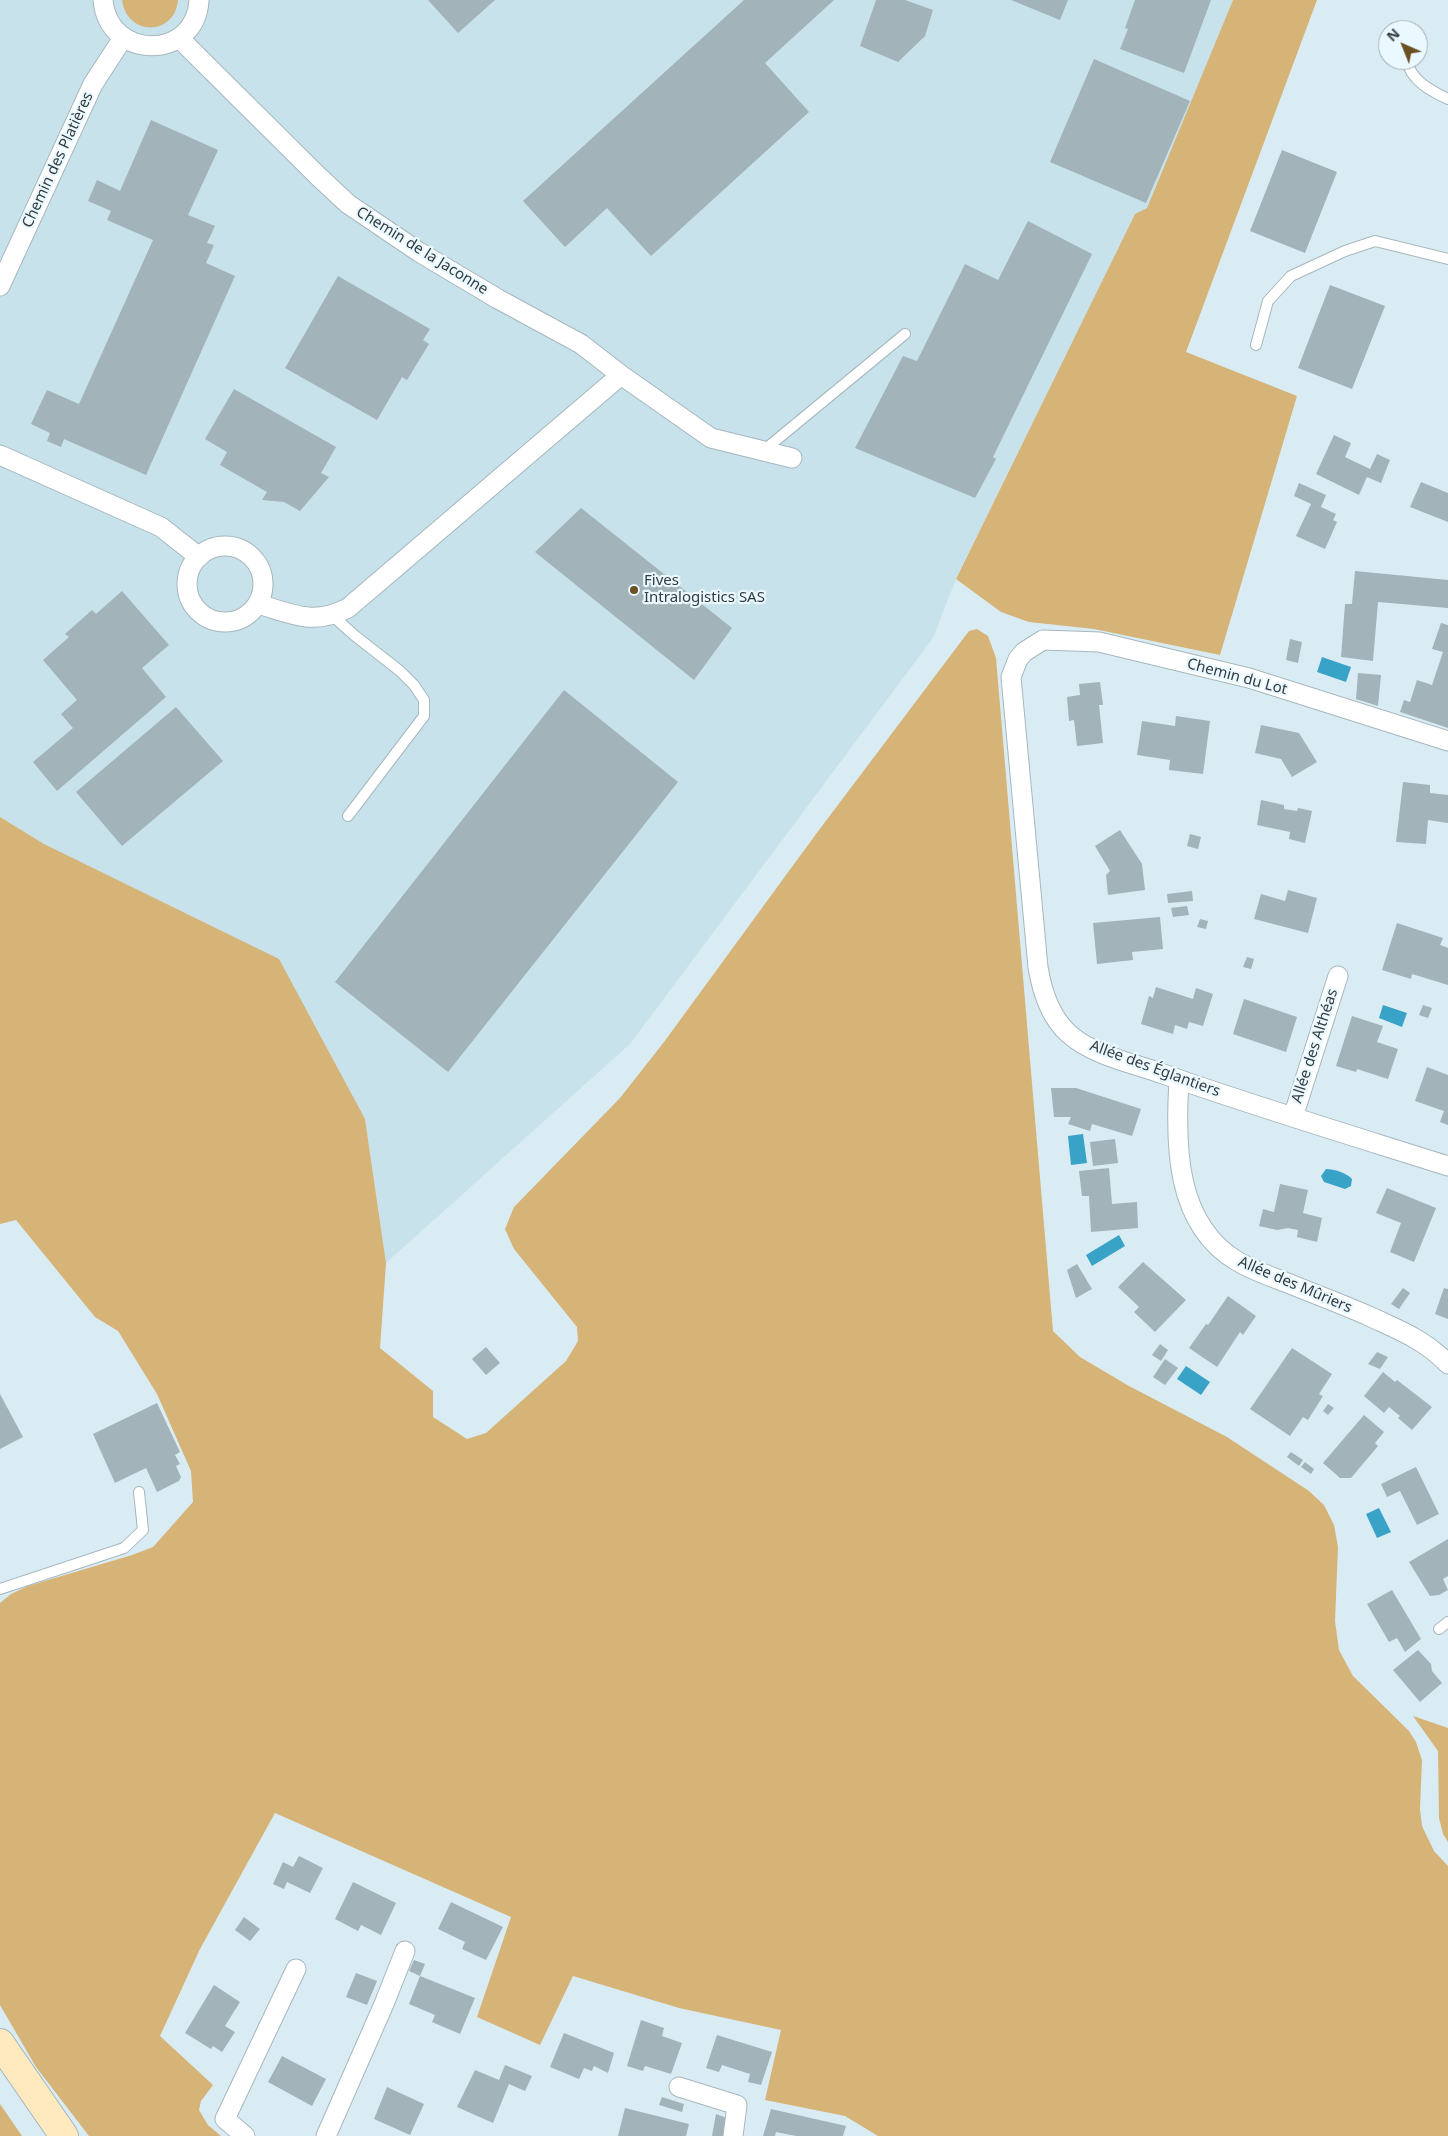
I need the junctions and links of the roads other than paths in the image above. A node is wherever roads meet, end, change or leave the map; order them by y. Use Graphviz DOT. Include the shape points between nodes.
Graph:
graph roads {
  1 [pos="103,0"];
  2 [pos="199,0"];
  3 [pos="123,38"];
  4 [pos="179,38"];
  5 [pos="1410,70"];
  6 [pos="1448,98"];
  7 [pos="1448,259"];
  8 [pos="0,286"];
  9 [pos="905,334"];
  10 [pos="1256,345"];
  11 [pos="621,374"];
  12 [pos="763,450"];
  13 [pos="0,456"];
  14 [pos="792,458"];
  15 [pos="198,557"];
  16 [pos="258,604"];
  17 [pos="333,616"];
  18 [pos="1024,652"];
  19 [pos="1448,741"];
  20 [pos="348,816"];
  21 [pos="1338,976"];
  22 [pos="1178,1080"];
  23 [pos="1293,1117"];
  24 [pos="1448,1166"];
  25 [pos="1448,1364"];
  26 [pos="139,1492"];
  27 [pos="0,1590"];
  28 [pos="1448,1622"];
  29 [pos="1439,1629"];
  30 [pos="404,1951"];
  31 [pos="296,1969"];
  32 [pos="2,2044"];
  33 [pos="679,2087"];
  34 [pos="64,2136"];
  35 [pos="245,2136"];
  36 [pos="326,2136"];
  37 [pos="733,2136"];
  1 -- 3 [label="street" via="105,14"];
  2 -- 4 [label="street" via="191,26"];
  3 -- 4 [label="street" via="134,44 157,46"];
  3 -- 8 [label="street, Chemin des Platières" via="93,84"];
  4 -- 11 [label="street, Chemin de la Jaconne" via="348,204 498,299 581,344"];
  5 -- 6 [label="lane" via="1420,83"];
  7 -- 10 [label="lane" via="1374,242 1345,251 1291,276 1268,301"];
  9 -- 12 [label="lane"];
  11 -- 12 [label="street, Chemin de la Jaconne" via="711,438"];
  11 -- 17 [label="street" via="348,608"];
  12 -- 14 [label="street, Chemin de la Jaconne"];
  13 -- 15 [label="street" via="161,527"];
  15 -- 16 [label="street" via="214,548 232,546 243,550 260,568 263,580"];
  15 -- 16 [label="street" via="190,567 187,593 201,614 226,623 239,620"];
  16 -- 17 [label="street" via="318,619"];
  17 -- 20 [label="lane" via="400,671 424,700 424,716"];
  18 -- 19 [label="street, Chemin du Lot" via="1043,640 1099,642 1249,678"];
  18 -- 22 [label="street, Allée des Églantiers" via="1014,667 1011,689 1041,987 1057,1021 1080,1042"];
  21 -- 23 [label="street, Allée des Althéas"];
  22 -- 23 [label="street, Allée des Églantiers"];
  22 -- 25 [label="street, Allée des Mûriers" via="1176,1119 1185,1193 1195,1216 1215,1244 1254,1270 1413,1336"];
  23 -- 24 [label="street, Allée des Églantiers"];
  26 -- 27 [label="lane" via="143,1530 124,1548"];
  28 -- 29 [label="lane"];
  30 -- 36 [label="street"];
  31 -- 35 [label="street" via="225,2119"];
  32 -- 34 [label="street"];
  33 -- 37 [label="street" via="737,2105"];
}
